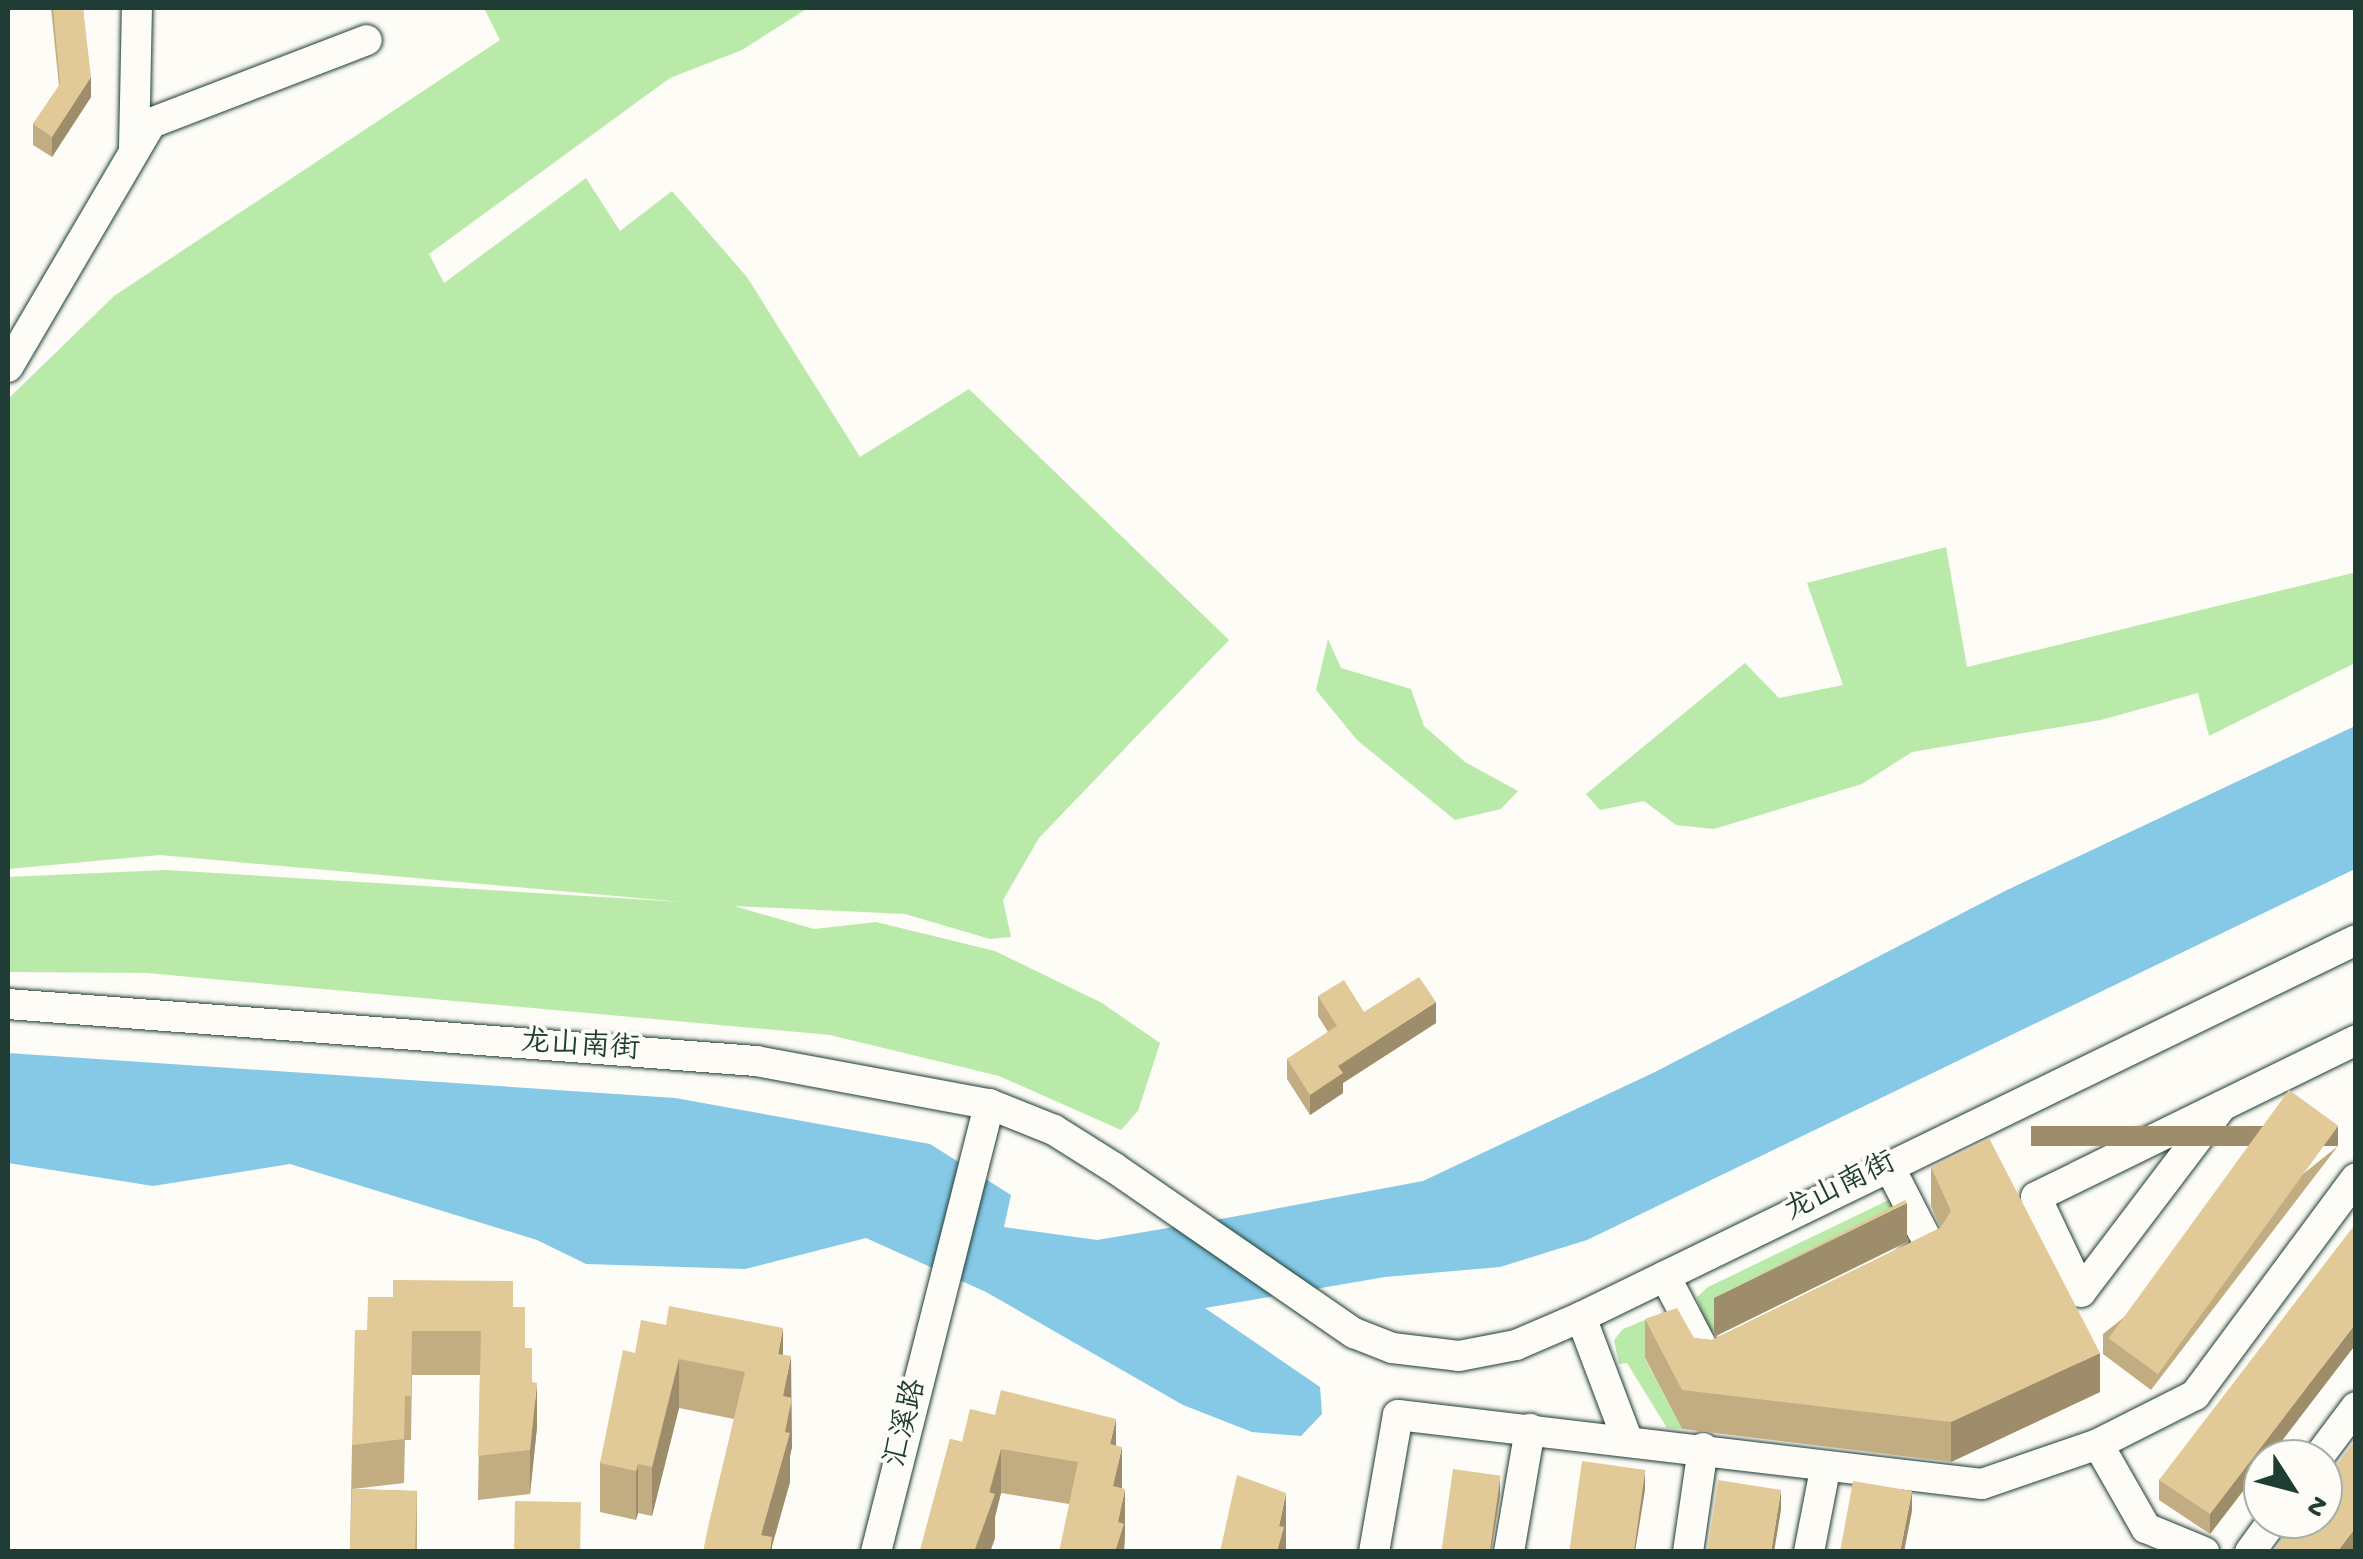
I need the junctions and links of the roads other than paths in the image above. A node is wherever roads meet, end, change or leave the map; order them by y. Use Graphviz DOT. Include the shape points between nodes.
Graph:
graph roads {
  1 [pos="137,8"];
  2 [pos="366,40"];
  3 [pos="134,152"];
  4 [pos="8,367"];
  5 [pos="2356,940"];
  6 [pos="8,1004"];
  7 [pos="2356,1040"];
  8 [pos="989,1104"];
  9 [pos="2222,1106"];
  10 [pos="1890,1166"];
  11 [pos="2356,1178"];
  12 [pos="1665,1276"];
  13 [pos="1880,1276"];
  14 [pos="1582,1317"];
  15 [pos="1740,1344"];
  16 [pos="2356,1407"];
  17 [pos="1530,1429"];
  18 [pos="1627,1439"];
  19 [pos="2333,1439"];
  20 [pos="2098,1444"];
  21 [pos="1704,1448"];
  22 [pos="1825,1470"];
  23 [pos="876,1552"];
  24 [pos="1374,1552"];
  25 [pos="1509,1552"];
  26 [pos="1688,1552"];
  27 [pos="1809,1552"];
  28 [pos="2204,1552"];
  1 -- 3 [label="street"];
  2 -- 3 [label="street" via="151,123"];
  3 -- 4 [label="street"];
  5 -- 10 [label="street, 龙山南街"];
  6 -- 8 [label="street, 龙山南街" via="756,1061"];
  7 -- 9 [label="street"];
  8 -- 14 [label="street, 龙山南街" via="1054,1130 1316,1309 1392,1348 1436,1356 1516,1345"];
  8 -- 23 [label="street, 汇溪路"];
  9 -- 9 [label="street" via="2036,1197 2082,1292 2093,1276"];
  10 -- 12 [label="street, 龙山南街"];
  10 -- 13 [label="street" via="1932,1250"];
  11 -- 20 [label="street" via="2194,1395"];
  12 -- 14 [label="street, 龙山南街"];
  12 -- 15 [label="street" via="1706,1362"];
  14 -- 18 [label="street"];
  16 -- 19 [label="street"];
  17 -- 18 [label="street"];
  17 -- 24 [label="street" via="1398,1415"];
  17 -- 25 [label="street"];
  18 -- 21 [label="street"];
  20 -- 22 [label="street" via="1982,1484"];
  20 -- 28 [label="street" via="2146,1528"];
  21 -- 22 [label="street"];
  21 -- 26 [label="street"];
  22 -- 27 [label="street"];
}
